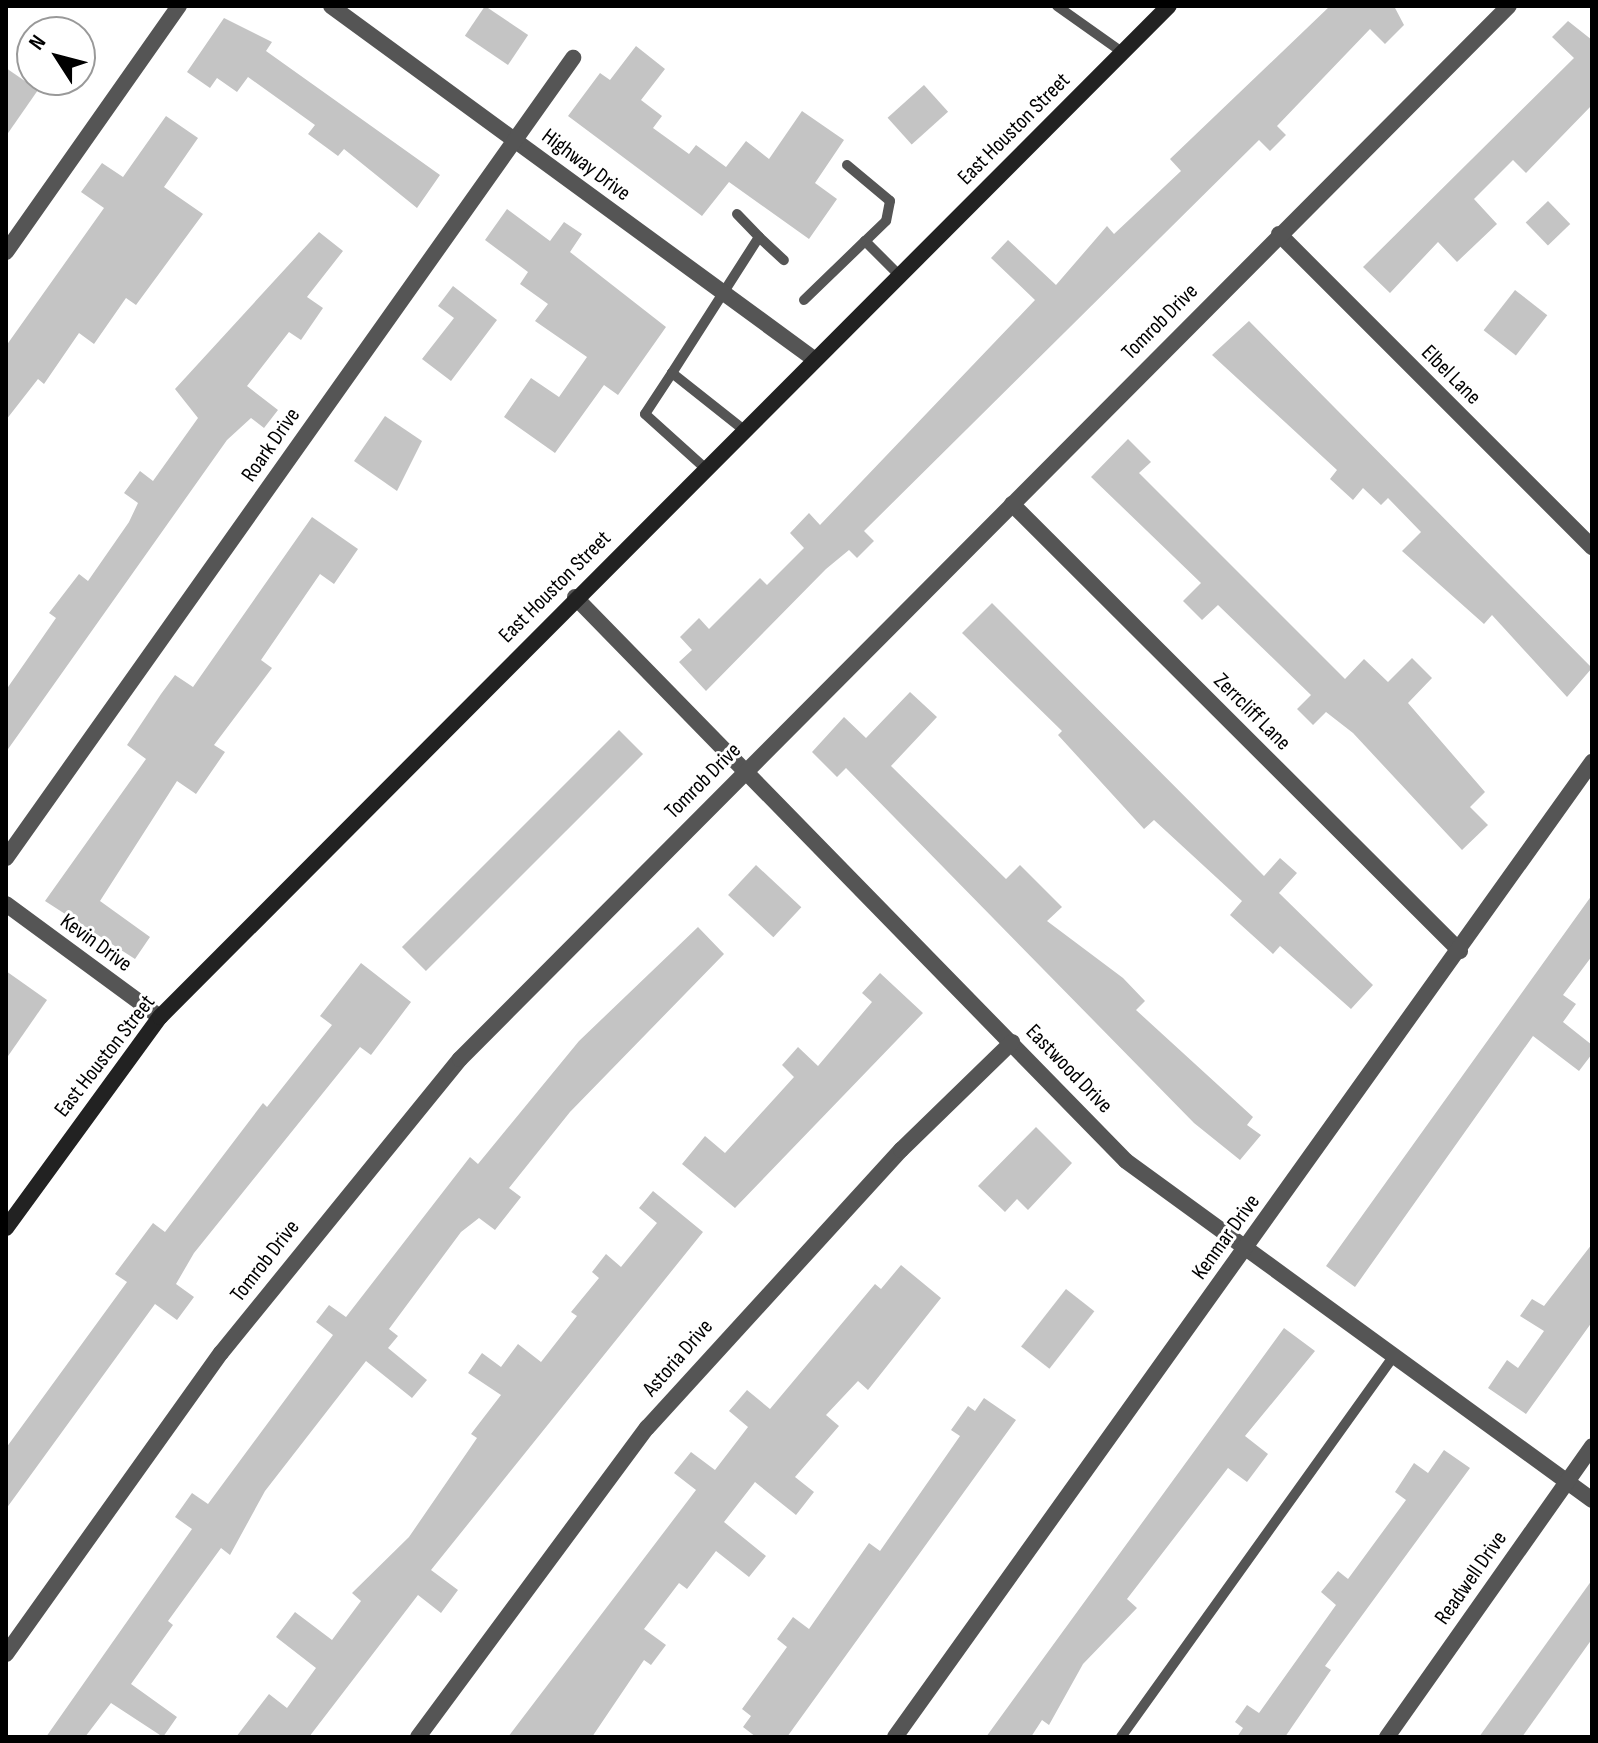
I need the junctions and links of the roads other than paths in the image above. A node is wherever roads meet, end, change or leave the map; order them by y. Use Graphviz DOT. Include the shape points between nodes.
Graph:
graph roads {
  1 [pos="179,6"];
  2 [pos="331,6"];
  3 [pos="1057,6"];
  4 [pos="1169,6"];
  5 [pos="1509,6"];
  6 [pos="1071,10"];
  7 [pos="1122,52"];
  8 [pos="573,58"];
  9 [pos="514,139"];
  10 [pos="847,165"];
  11 [pos="737,214"];
  12 [pos="1279,234"];
  13 [pos="759,237"];
  14 [pos="865,241"];
  15 [pos="6,252"];
  16 [pos="784,260"];
  17 [pos="899,275"];
  18 [pos="722,294"];
  19 [pos="804,300"];
  20 [pos="814,359"];
  21 [pos="672,373"];
  22 [pos="744,430"];
  23 [pos="705,468"];
  24 [pos="1012,504"];
  25 [pos="1592,547"];
  26 [pos="575,597"];
  27 [pos="1592,762"];
  28 [pos="746,769"];
  29 [pos="6,858"];
  30 [pos="6,904"];
  31 [pos="1460,951"];
  32 [pos="160,1017"];
  33 [pos="1012,1042"];
  34 [pos="6,1228"];
  35 [pos="1245,1248"];
  36 [pos="1393,1357"];
  37 [pos="1592,1446"];
  38 [pos="1566,1482"];
  39 [pos="1592,1500"];
  40 [pos="6,1654"];
  41 [pos="418,1737"];
  42 [pos="895,1737"];
  43 [pos="1121,1737"];
  44 [pos="1387,1737"];
  1 -- 15 [label="street"];
  2 -- 9 [label="street, Highway Drive"];
  3 -- 6 [label="lane"];
  4 -- 7 [label="main road, East Houston Street"];
  5 -- 12 [label="street, Tomrob Drive"];
  6 -- 7 [label="lane"];
  7 -- 17 [label="main road, East Houston Street"];
  8 -- 9 [label="street, Roark Drive"];
  9 -- 18 [label="street, Highway Drive"];
  9 -- 29 [label="street, Roark Drive"];
  10 -- 14 [label="lane" via="890,201 886,221"];
  11 -- 13 [label="lane"];
  12 -- 24 [label="street, Tomrob Drive"];
  12 -- 25 [label="street, Elbel Lane"];
  13 -- 16 [label="lane"];
  13 -- 18 [label="lane"];
  14 -- 17 [label="lane"];
  14 -- 19 [label="lane"];
  17 -- 20 [label="main road, East Houston Street"];
  18 -- 20 [label="street, Highway Drive"];
  18 -- 21 [label="lane"];
  20 -- 22 [label="main road, East Houston Street"];
  21 -- 22 [label="lane"];
  21 -- 23 [label="lane" via="645,414"];
  22 -- 23 [label="main road, East Houston Street"];
  23 -- 26 [label="main road, East Houston Street"];
  24 -- 28 [label="street, Tomrob Drive"];
  24 -- 31 [label="street, Zerrcliff Lane"];
  26 -- 28 [label="street, Eastwood Drive"];
  26 -- 32 [label="main road, East Houston Street"];
  27 -- 31 [label="street, Kenmar Drive"];
  28 -- 33 [label="street, Eastwood Drive"];
  28 -- 40 [label="street, Tomrob Drive" via="409,1115 221,1353"];
  30 -- 32 [label="street, Kevin Drive"];
  31 -- 35 [label="street, Kenmar Drive"];
  32 -- 34 [label="main road, East Houston Street"];
  33 -- 35 [label="street, Eastwood Drive" via="1126,1161"];
  33 -- 41 [label="street, Astoria Drive" via="848,1207 647,1428"];
  35 -- 36 [label="street, Eastwood Drive"];
  35 -- 42 [label="street, Kenmar Drive"];
  36 -- 38 [label="street, Eastwood Drive"];
  36 -- 43 [label="lane"];
  37 -- 38 [label="street, Readwell Drive"];
  38 -- 39 [label="street, Eastwood Drive"];
  38 -- 44 [label="street, Readwell Drive"];
}
